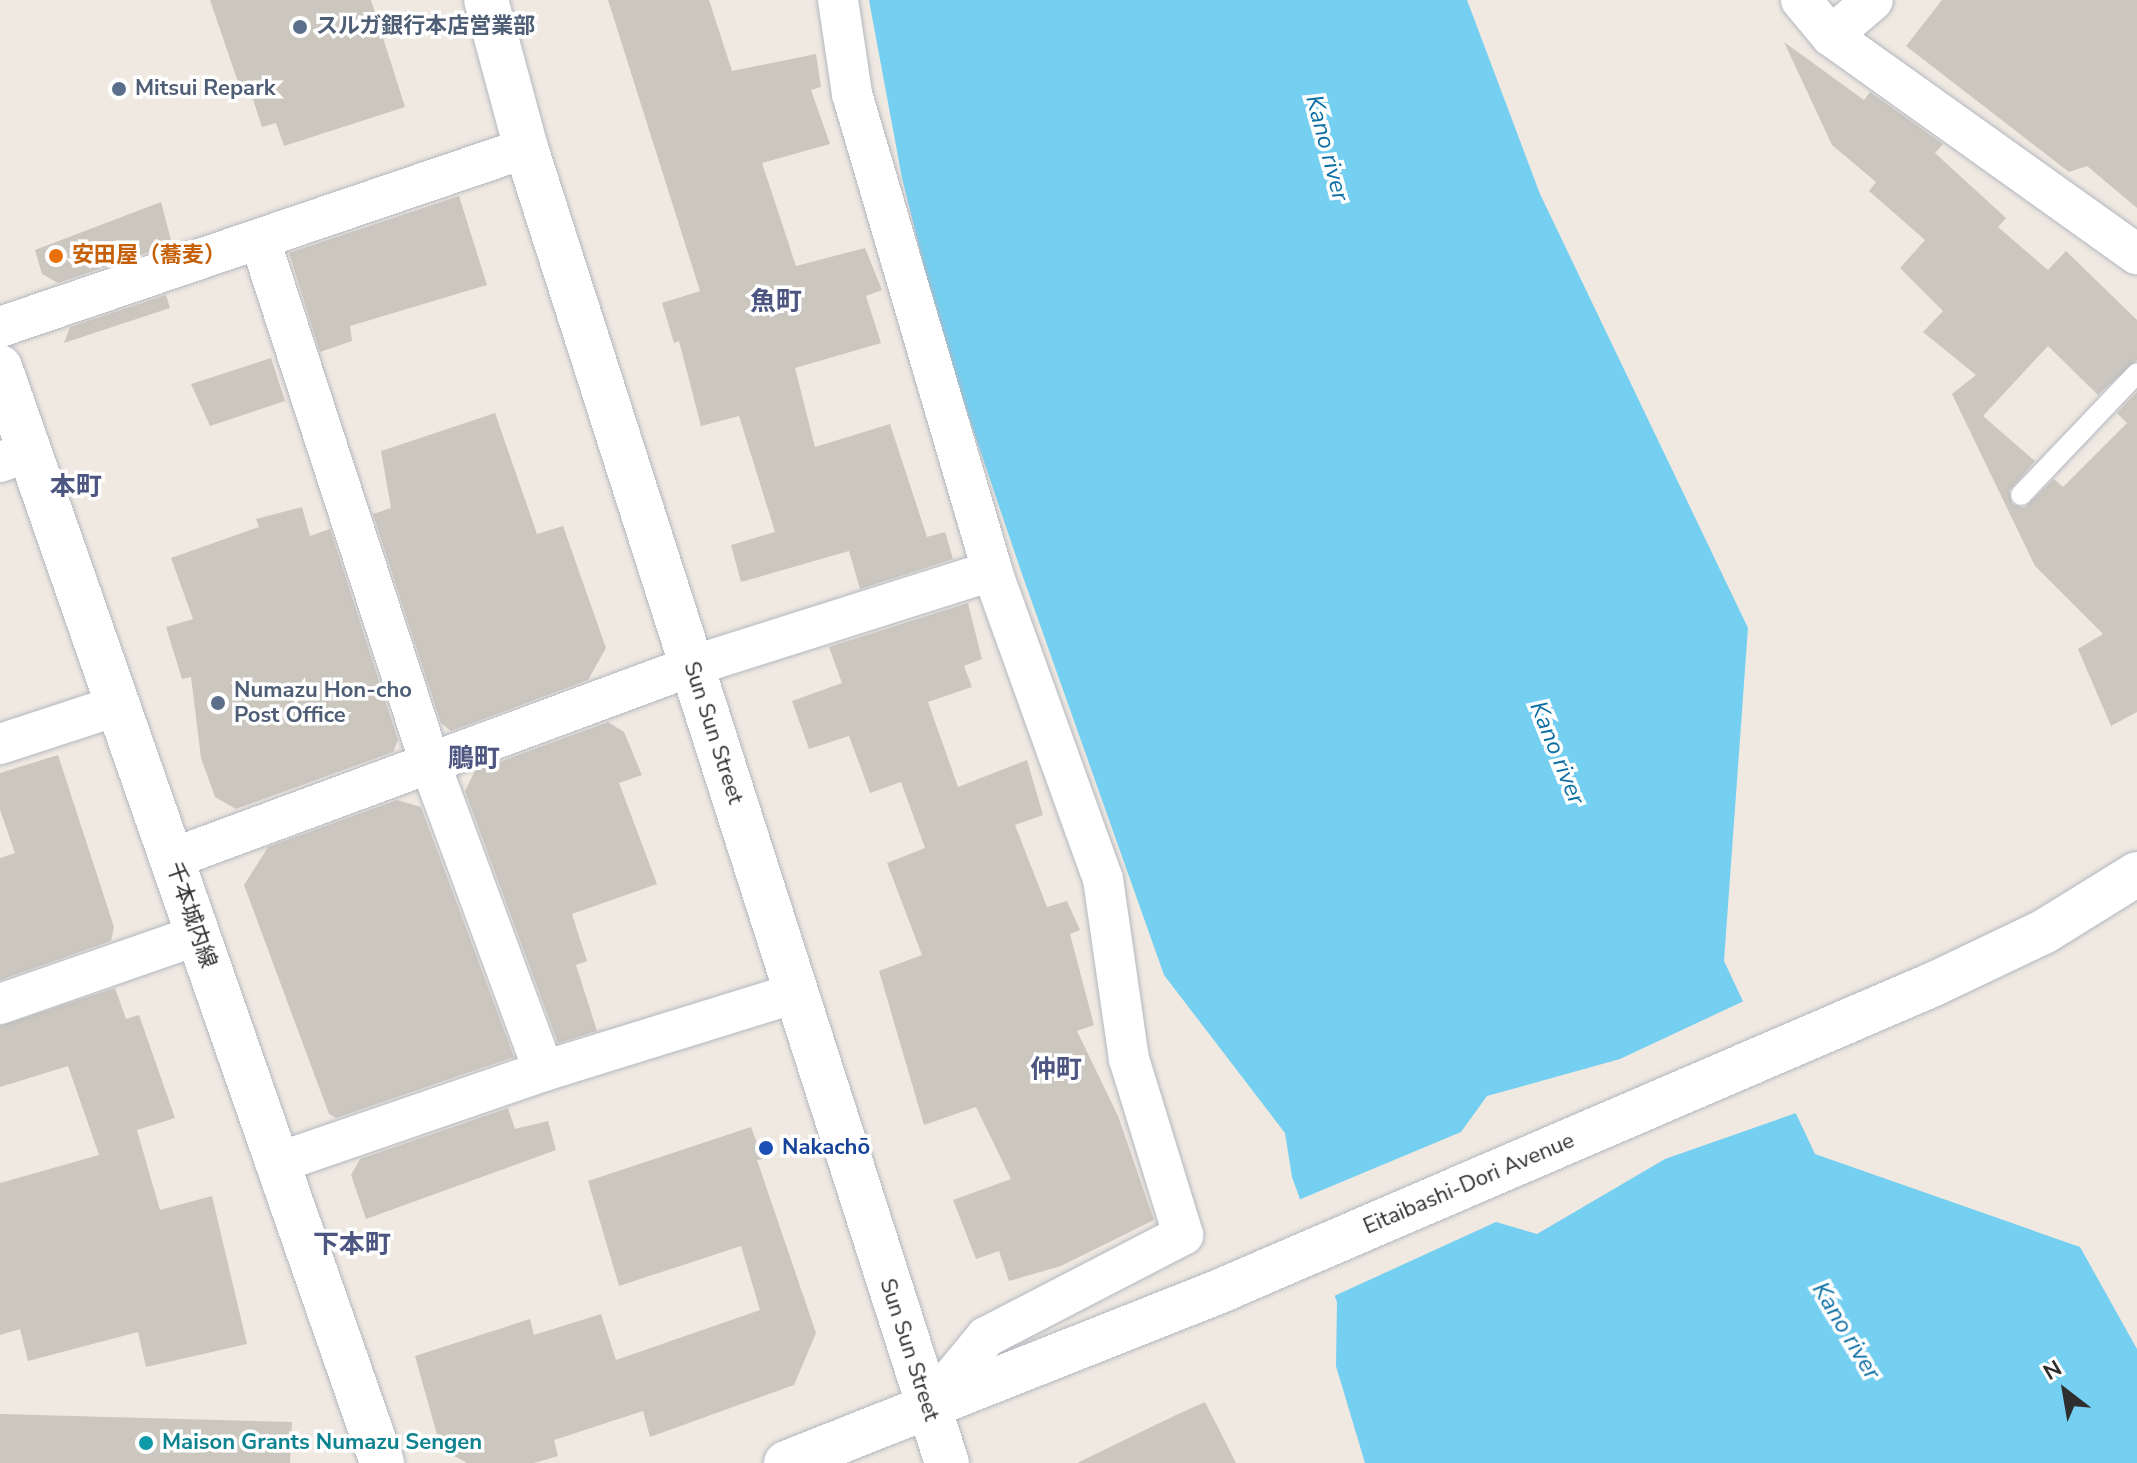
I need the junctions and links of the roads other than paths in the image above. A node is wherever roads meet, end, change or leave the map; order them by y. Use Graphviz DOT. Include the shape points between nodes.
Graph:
graph roads {
  1 [pos="486,0"];
  2 [pos="838,0"];
  3 [pos="1801,0"];
  4 [pos="1873,0"];
  5 [pos="1831,36"];
  6 [pos="526,148"];
  7 [pos="260,240"];
  8 [pos="2137,254"];
  9 [pos="0,327"];
  10 [pos="0,367"];
  11 [pos="2137,373"];
  12 [pos="14,457"];
  13 [pos="2021,495"];
  14 [pos="992,571"];
  15 [pos="692,666"];
  16 [pos="116,706"];
  17 [pos="0,744"];
  18 [pos="431,766"];
  19 [pos="171,859"];
  20 [pos="2137,874"];
  21 [pos="198,935"];
  22 [pos="796,993"];
  23 [pos="0,1004"];
  24 [pos="544,1071"];
  25 [pos="277,1163"];
  26 [pos="927,1408"];
  27 [pos="382,1463"];
  28 [pos="786,1463"];
  29 [pos="947,1463"];
  1 -- 6 [label="main road, Sun Sun Street"];
  2 -- 14 [label="street" via="852,94"];
  3 -- 5 [label="street"];
  4 -- 5 [label="street"];
  5 -- 8 [label="street"];
  6 -- 7 [label="street"];
  6 -- 15 [label="main road, Sun Sun Street"];
  7 -- 9 [label="street"];
  7 -- 18 [label="street"];
  10 -- 12 [label="main road, 千本城内線"];
  11 -- 13 [label="lane"];
  12 -- 16 [label="main road, 千本城内線"];
  14 -- 15 [label="street"];
  14 -- 26 [label="street" via="1103,879 1129,1059 1183,1235 986,1337"];
  15 -- 18 [label="street"];
  15 -- 22 [label="main road, Sun Sun Street"];
  16 -- 17 [label="street"];
  16 -- 19 [label="main road, 千本城内線"];
  18 -- 19 [label="street"];
  18 -- 24 [label="street"];
  19 -- 21 [label="main road, 千本城内線"];
  20 -- 26 [label="main road, Eitaibashi-Dori Avenue" via="2045,931 1934,984 1227,1288"];
  21 -- 23 [label="street"];
  21 -- 25 [label="main road, 千本城内線"];
  22 -- 24 [label="street"];
  22 -- 26 [label="main road, Sun Sun Street"];
  24 -- 25 [label="street"];
  25 -- 27 [label="main road, 千本城内線"];
  26 -- 28 [label="main road, Eitaibashi-Dori Avenue"];
  26 -- 29 [label="main road, Sun Sun Street"];
}
